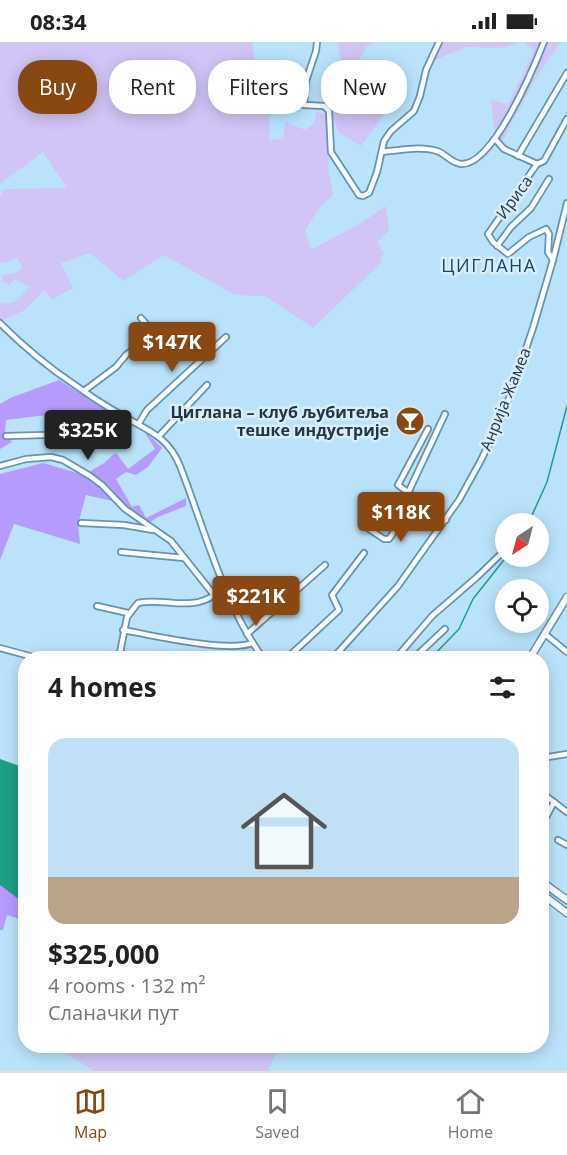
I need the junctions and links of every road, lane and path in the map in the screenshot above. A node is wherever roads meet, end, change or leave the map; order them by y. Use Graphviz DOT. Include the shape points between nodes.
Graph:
graph roads {
  1 [pos="317,42"];
  2 [pos="439,42"];
  3 [pos="544,42"];
  4 [pos="567,73"];
  5 [pos="567,118"];
  6 [pos="495,139"];
  7 [pos="382,152"];
  8 [pos="518,156"];
  9 [pos="537,164"];
  10 [pos="549,179"];
  11 [pos="567,203"];
  12 [pos="497,246"];
  13 [pos="554,260"];
  14 [pos="141,318"];
  15 [pos="0,323"];
  16 [pos="226,337"];
  17 [pos="207,385"];
  18 [pos="84,391"];
  19 [pos="119,414"];
  20 [pos="445,414"];
  21 [pos="139,423"];
  22 [pos="429,429"];
  23 [pos="6,436"];
  24 [pos="159,436"];
  25 [pos="0,466"];
  26 [pos="408,493"];
  27 [pos="416,499"];
  28 [pos="446,520"];
  29 [pos="81,523"];
  30 [pos="369,529"];
  31 [pos="155,530"];
  32 [pos="121,552"];
  33 [pos="364,553"];
  34 [pos="184,558"];
  35 [pos="495,560"];
  36 [pos="325,565"];
  37 [pos="214,595"];
  38 [pos="567,597"];
  39 [pos="232,605"];
  40 [pos="97,606"];
  41 [pos="128,613"];
  42 [pos="445,629"];
  43 [pos="123,630"];
  44 [pos="247,633"];
  45 [pos="545,634"];
  46 [pos="252,643"];
  47 [pos="0,648"];
  48 [pos="120,651"];
  49 [pos="258,651"];
  50 [pos="295,651"];
  51 [pos="339,651"];
  52 [pos="402,651"];
  53 [pos="421,651"];
  54 [pos="534,651"];
  55 [pos="567,652"];
  56 [pos="18,653"];
  57 [pos="567,754"];
  58 [pos="549,757"];
  59 [pos="549,798"];
  60 [pos="554,802"];
  61 [pos="549,812"];
  62 [pos="567,812"];
  63 [pos="558,840"];
  64 [pos="567,845"];
  65 [pos="549,887"];
  66 [pos="549,899"];
  67 [pos="567,900"];
  68 [pos="567,913"];
  1 -- 7 [label="street" via="304,104 324,106 329,111 331,152 359,195 371,190"];
  2 -- 7 [label="street" via="426,70 417,105 387,135"];
  3 -- 6 [label="street" via="517,103"];
  4 -- 8 [label="street"];
  5 -- 9 [label="street, Ириса" via="544,161"];
  6 -- 7 [label="street" via="464,164 434,150"];
  6 -- 8 [label="street"];
  8 -- 9 [label="street"];
  9 -- 12 [label="street, Ириса" via="488,233"];
  10 -- 12 [label="street" via="531,208"];
  11 -- 13 [label="street, Анрија Жамеа"];
  12 -- 13 [label="street" via="510,254 545,228 549,234 548,252"];
  13 -- 28 [label="street, Анрија Жамеа" via="504,413"];
  14 -- 18 [label="street" via="153,332 150,338"];
  15 -- 18 [label="street" via="37,357"];
  16 -- 21 [label="street" via="147,410"];
  17 -- 24 [label="street"];
  18 -- 19 [label="street"];
  19 -- 21 [label="street"];
  19 -- 23 [label="street" via="99,430 84,434"];
  20 -- 26 [label="street"];
  21 -- 24 [label="street"];
  22 -- 26 [label="street" via="399,482 399,488"];
  24 -- 39 [label="street" via="177,457"];
  25 -- 31 [label="street" via="44,457 63,460 99,482 120,505"];
  26 -- 27 [label="street"];
  27 -- 28 [label="street"];
  27 -- 30 [label="street" via="389,539"];
  28 -- 51 [label="street, Анрија Жамеа" via="399,586"];
  29 -- 31 [label="street"];
  31 -- 34 [label="street" via="171,541"];
  32 -- 34 [label="street"];
  33 -- 50 [label="street" via="332,595 339,610"];
  34 -- 37 [label="street"];
  35 -- 52 [label="street" via="432,616"];
  36 -- 44 [label="street"];
  37 -- 39 [label="street"];
  37 -- 41 [label="street" via="193,603 140,602"];
  38 -- 45 [label="main road"];
  39 -- 44 [label="street"];
  40 -- 41 [label="street"];
  41 -- 43 [label="street"];
  42 -- 53 [label="street"];
  43 -- 46 [label="street" via="218,645"];
  43 -- 48 [label="street"];
  44 -- 46 [label="street"];
  45 -- 54 [label="main road"];
  45 -- 55 [label="street"];
  46 -- 49 [label="street"];
  47 -- 56 [label="street"];
  57 -- 58 [label="street"];
  59 -- 60 [label="street"];
  60 -- 61 [label="street"];
  60 -- 62 [label="street"];
  63 -- 64 [label="street"];
  65 -- 67 [label="main road"];
  66 -- 68 [label="main road"];
}
